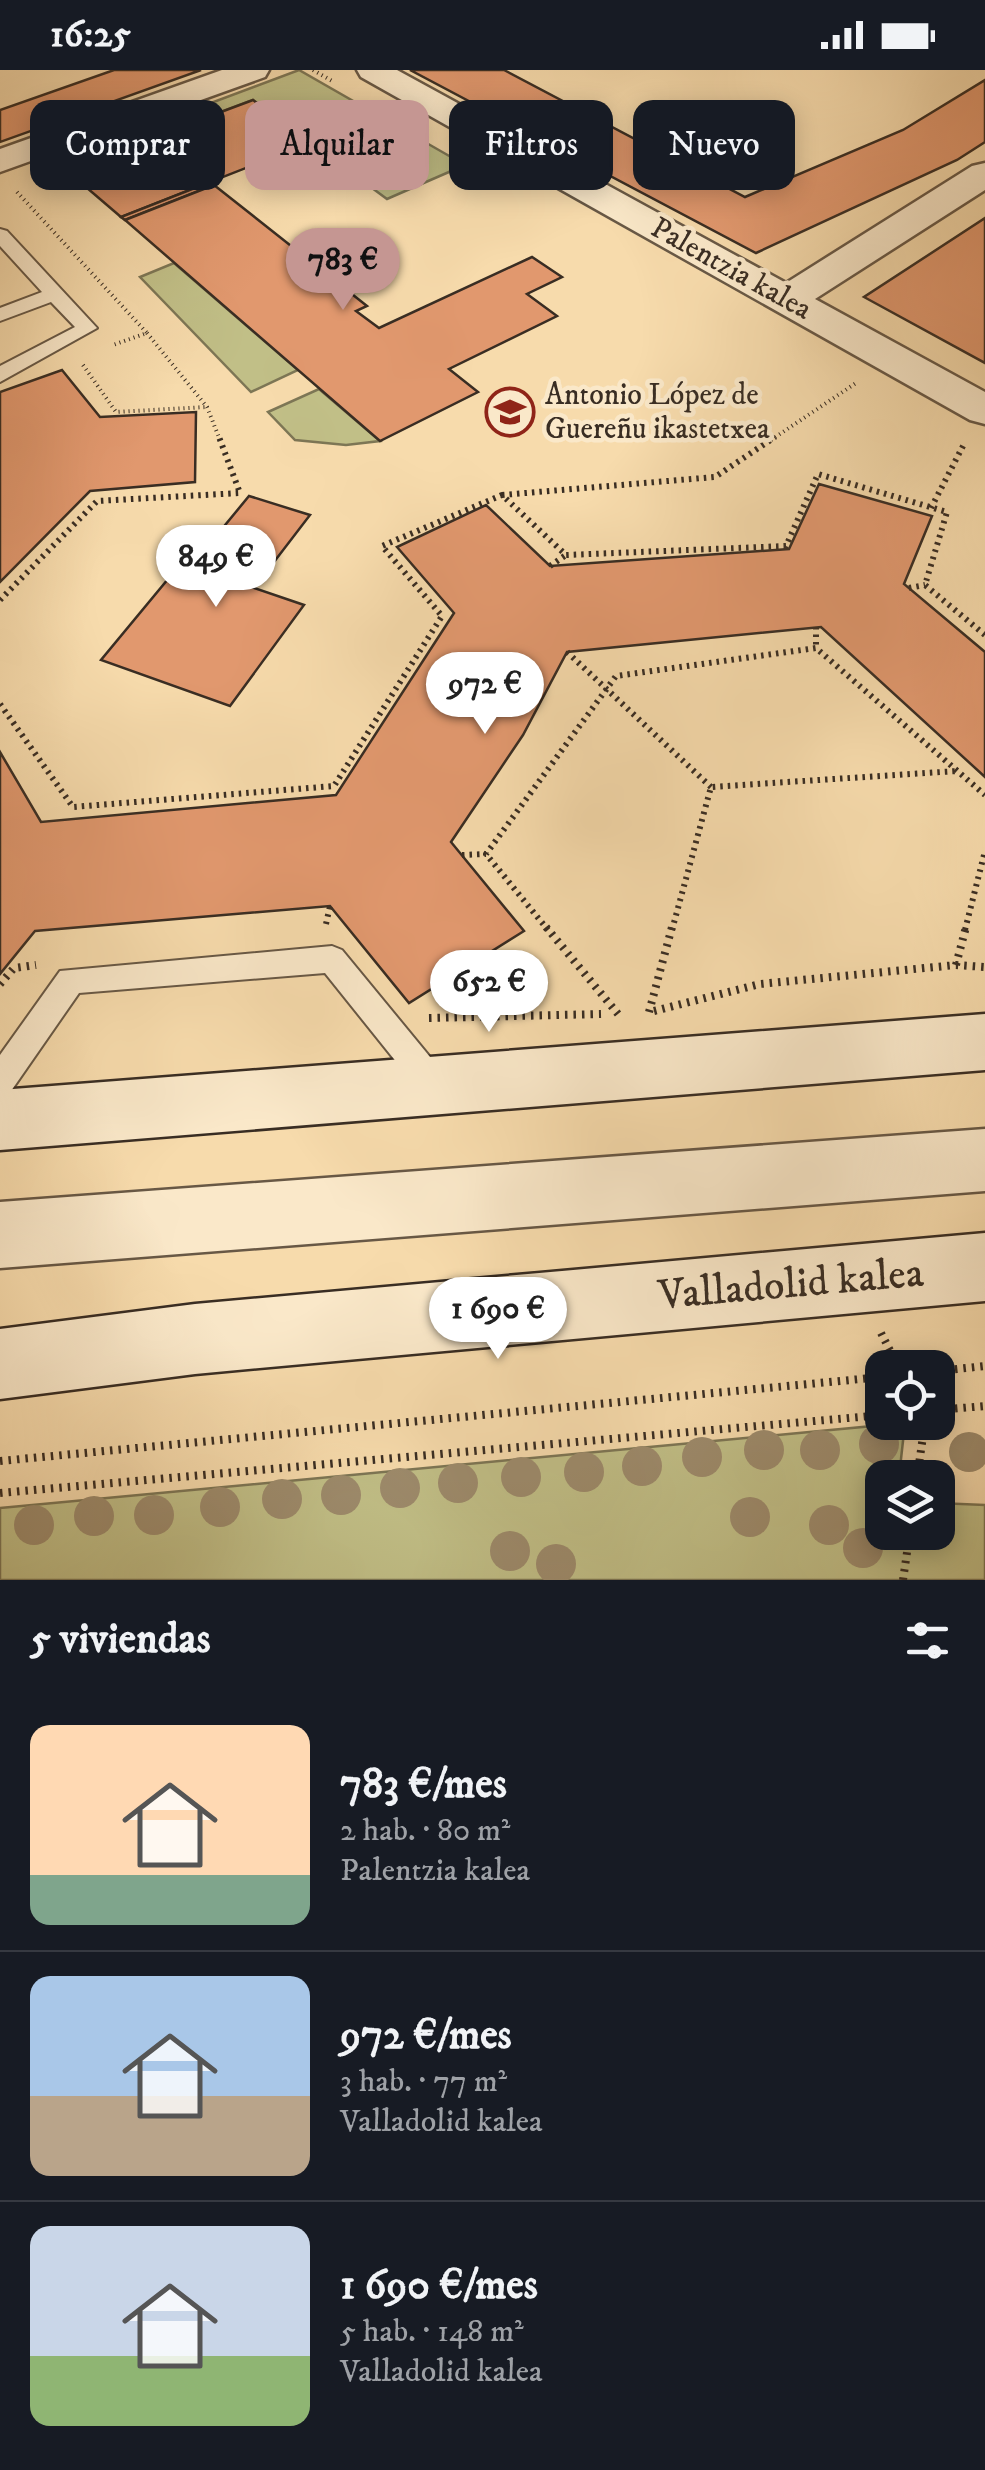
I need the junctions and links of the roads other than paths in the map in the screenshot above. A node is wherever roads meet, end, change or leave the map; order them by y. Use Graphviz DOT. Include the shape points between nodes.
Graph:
graph roads {
  1 [pos="253,70"];
  2 [pos="373,70"];
  3 [pos="0,161"];
  4 [pos="985,174"];
  5 [pos="0,236"];
  6 [pos="56,293"];
  7 [pos="786,300"];
  8 [pos="0,314"];
  9 [pos="0,375"];
  10 [pos="985,410"];
  11 [pos="985,1042"];
  12 [pos="0,1080"];
  13 [pos="434,1086"];
  14 [pos="0,1120"];
  15 [pos="985,1160"];
  16 [pos="0,1235"];
  17 [pos="985,1268"];
  18 [pos="0,1364"];
  1 -- 3 [label="street"];
  2 -- 7 [label="street, Palentzia kalea"];
  4 -- 7 [label="street"];
  5 -- 6 [label="lane"];
  6 -- 8 [label="lane"];
  6 -- 9 [label="lane" via="86,328"];
  7 -- 10 [label="street, Palentzia kalea"];
  11 -- 13 [label="street"];
  12 -- 13 [label="lane" via="71,980 332,960"];
  13 -- 14 [label="street"];
  15 -- 16 [label="street"];
  17 -- 18 [label="street, Valladolid kalea" via="195,1338"];
}
